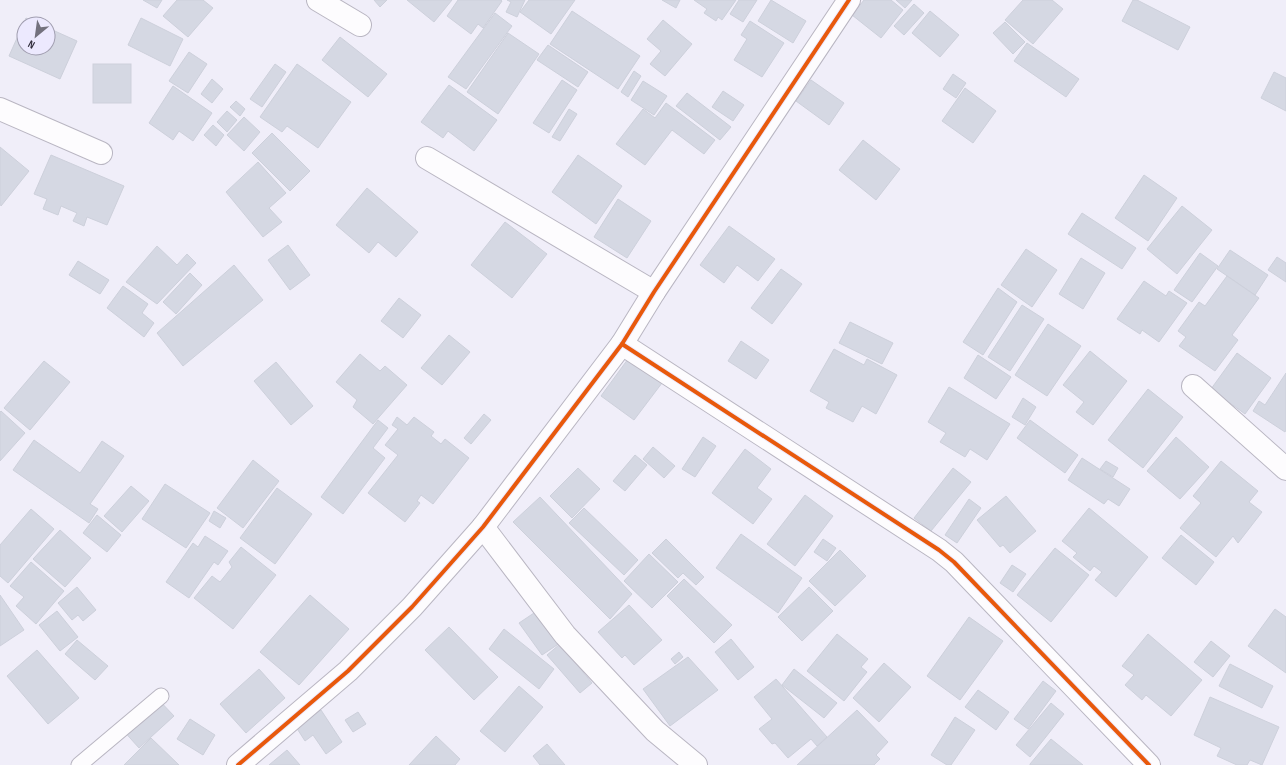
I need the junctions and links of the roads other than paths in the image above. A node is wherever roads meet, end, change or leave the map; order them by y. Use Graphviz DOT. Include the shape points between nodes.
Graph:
graph roads {
  1 [pos="318,0"];
  2 [pos="849,0"];
  3 [pos="360,25"];
  4 [pos="0,110"];
  5 [pos="101,153"];
  6 [pos="427,158"];
  7 [pos="654,292"];
  8 [pos="622,344"];
  9 [pos="1193,386"];
  10 [pos="1286,469"];
  11 [pos="483,527"];
  12 [pos="161,696"];
  13 [pos="79,765"];
  14 [pos="238,765"];
  15 [pos="696,765"];
  16 [pos="1149,765"];
  1 -- 3 [label="street"];
  2 -- 7 [label="street"];
  4 -- 5 [label="street"];
  6 -- 7 [label="street"];
  7 -- 8 [label="street"];
  8 -- 11 [label="street"];
  8 -- 16 [label="street" via="939,550 960,568"];
  9 -- 10 [label="street"];
  11 -- 14 [label="street" via="412,607 348,671"];
  11 -- 15 [label="street" via="565,635 655,731"];
  12 -- 13 [label="lane"];
}
